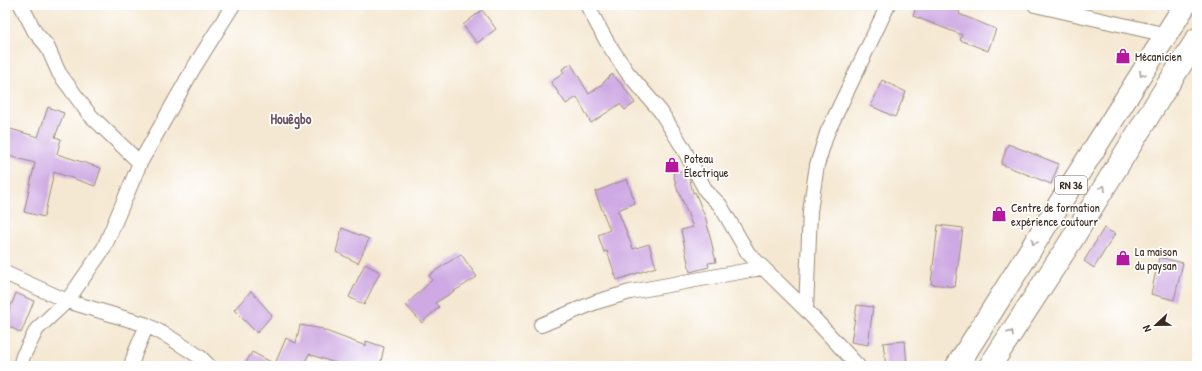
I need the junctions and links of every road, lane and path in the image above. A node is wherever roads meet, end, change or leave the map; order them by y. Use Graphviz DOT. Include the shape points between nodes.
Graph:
graph roads {
  1 [pos="21,5"];
  2 [pos="233,5"];
  3 [pos="587,5"];
  4 [pos="888,5"];
  5 [pos="1035,5"];
  6 [pos="1185,5"];
  7 [pos="1167,34"];
  8 [pos="1197,39"];
  9 [pos="140,163"];
  10 [pos="761,268"];
  11 [pos="5,273"];
  12 [pos="67,301"];
  13 [pos="806,310"];
  14 [pos="147,326"];
  15 [pos="542,326"];
  16 [pos="20,366"];
  17 [pos="131,366"];
  18 [pos="209,366"];
  19 [pos="858,366"];
  20 [pos="957,366"];
  21 [pos="990,366"];
  1 -- 9 [label="street" via="35,32 47,46 59,73 89,114"];
  2 -- 9 [label="street" via="193,69"];
  3 -- 10 [label="street" via="607,42 627,72 661,112 706,191 720,205 748,253"];
  4 -- 13 [label="street" via="827,133 817,165 810,211"];
  5 -- 7 [label="street"];
  6 -- 7 [label="main road, RN 36"];
  7 -- 20 [label="main road, RN 36, one-way"];
  21 -- 8 [label="main road, RN 36, one-way"];
  9 -- 12 [label="street" via="104,248"];
  10 -- 13 [label="street"];
  10 -- 15 [label="street" via="630,292 596,302"];
  11 -- 12 [label="street"];
  12 -- 14 [label="street"];
  12 -- 16 [label="street" via="37,329"];
  13 -- 19 [label="street"];
  14 -- 17 [label="street"];
  14 -- 18 [label="street" via="169,337 200,357"];
}
